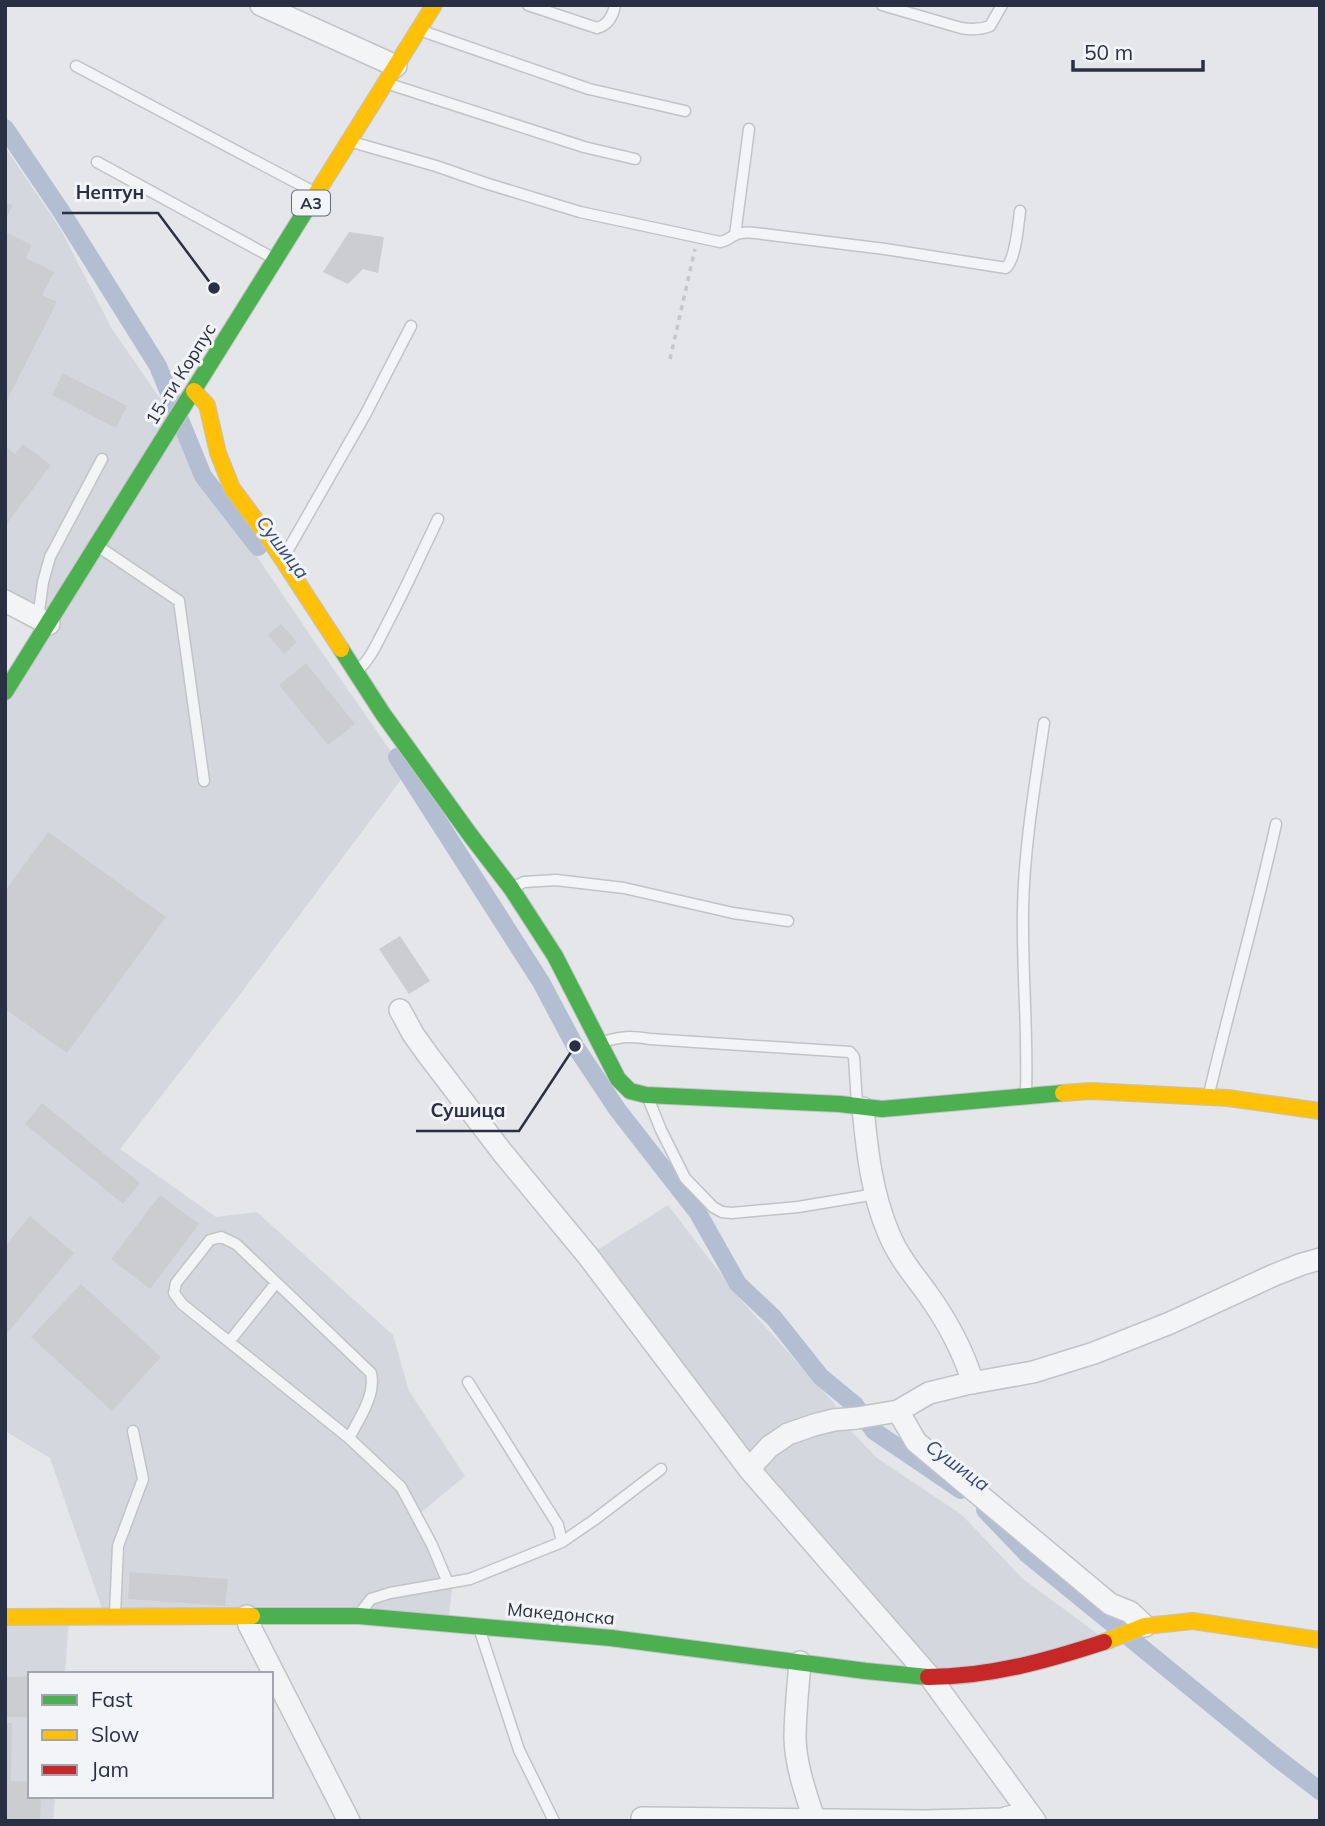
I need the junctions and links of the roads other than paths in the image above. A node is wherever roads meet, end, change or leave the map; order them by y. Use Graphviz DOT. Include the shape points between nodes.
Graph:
graph roads {
  1 [pos="261,5"];
  2 [pos="434,5"];
  3 [pos="528,5"];
  4 [pos="615,5"];
  5 [pos="882,5"];
  6 [pos="1002,5"];
  7 [pos="419,30"];
  8 [pos="76,66"];
  9 [pos="391,75"];
  10 [pos="685,111"];
  11 [pos="749,129"];
  12 [pos="349,141"];
  13 [pos="635,159"];
  14 [pos="97,162"];
  15 [pos="317,194"];
  16 [pos="1020,211"];
  17 [pos="735,235"];
  18 [pos="275,260"];
  19 [pos="411,326"];
  20 [pos="190,396"];
  21 [pos="102,459"];
  22 [pos="438,519"];
  23 [pos="97,546"];
  24 [pos="280,556"];
  25 [pos="5,601"];
  26 [pos="44,621"];
  27 [pos="355,673"];
  28 [pos="5,692"];
  29 [pos="1044,723"];
  30 [pos="204,781"];
  31 [pos="1276,824"];
  32 [pos="512,888"];
  33 [pos="788,921"];
  34 [pos="400,1010"];
  35 [pos="600,1043"];
  36 [pos="646,1095"];
  37 [pos="1026,1096"];
  38 [pos="1208,1097"];
  39 [pos="860,1108"];
  40 [pos="1320,1111"];
  41 [pos="876,1194"];
  42 [pos="1320,1259"];
  43 [pos="276,1283"];
  44 [pos="229,1342"];
  45 [pos="468,1382"];
  46 [pos="973,1383"];
  47 [pos="898,1411"];
  48 [pos="133,1431"];
  49 [pos="349,1438"];
  50 [pos="660,1469"];
  51 [pos="748,1469"];
  52 [pos="562,1542"];
  53 [pos="448,1583"];
  54 [pos="115,1616"];
  55 [pos="247,1616"];
  56 [pos="359,1616"];
  57 [pos="5,1618"];
  58 [pos="478,1626"];
  59 [pos="1145,1626"];
  60 [pos="1320,1640"];
  61 [pos="800,1662"];
  62 [pos="273,1672"];
  63 [pos="273,1672"];
  64 [pos="930,1676"];
  65 [pos="1032,1816"];
  66 [pos="642,1818"];
  67 [pos="814,1819"];
  68 [pos="349,1821"];
  69 [pos="554,1821"];
  1 -- 9 [label="street"];
  2 -- 7 [label="street, 15-ти Корпус / A3"];
  3 -- 4 [label="lane" via="597,28 608,21"];
  5 -- 6 [label="lane" via="981,30 990,26"];
  7 -- 9 [label="street, 15-ти Корпус / A3"];
  7 -- 10 [label="lane" via="589,89"];
  8 -- 15 [label="lane"];
  9 -- 12 [label="street, 15-ти Корпус / A3"];
  9 -- 13 [label="lane" via="414,93"];
  11 -- 17 [label="lane"];
  12 -- 15 [label="street, 15-ти Корпус / A3"];
  12 -- 17 [label="lane" via="580,212 720,242"];
  14 -- 18 [label="lane"];
  15 -- 18 [label="street, 15-ти Корпус / A3"];
  16 -- 17 [label="lane" via="1013,256 1006,268 763,233"];
  18 -- 20 [label="street, 15-ти Корпус / A3"];
  19 -- 24 [label="lane" via="365,415 289,548"];
  20 -- 23 [label="street, 15-ти Корпус / A3"];
  20 -- 24 [label="street" via="207,405 232,488"];
  21 -- 26 [label="lane" via="50,557 43,582"];
  22 -- 27 [label="lane" via="373,650"];
  23 -- 26 [label="street, 15-ти Корпус / A3"];
  23 -- 30 [label="lane" via="179,601"];
  24 -- 27 [label="street"];
  25 -- 26 [label="street"];
  26 -- 28 [label="street, 15-ти Корпус / A3"];
  27 -- 32 [label="street"];
  29 -- 37 [label="lane" via="1024,887"];
  31 -- 38 [label="lane"];
  32 -- 33 [label="lane" via="524,882 556,880 625,888"];
  32 -- 35 [label="street" via="555,956"];
  34 -- 51 [label="street" via="428,1055 588,1256"];
  35 -- 36 [label="street" via="622,1085"];
  35 -- 39 [label="lane" via="632,1036 850,1052"];
  36 -- 39 [label="street"];
  36 -- 41 [label="lane" via="685,1178 722,1212 798,1207"];
  37 -- 38 [label="street" via="1091,1091"];
  37 -- 39 [label="street"];
  38 -- 40 [label="street"];
  39 -- 41 [label="street"];
  41 -- 46 [label="street" via="888,1234 959,1345"];
  42 -- 46 [label="street" via="1094,1353 1033,1372"];
  43 -- 44 [label="lane"];
  43 -- 44 [label="lane" via="236,1244 221,1237 210,1240 176,1283 174,1293"];
  43 -- 49 [label="lane" via="371,1373 372,1391"];
  44 -- 49 [label="lane"];
  45 -- 52 [label="lane" via="558,1525"];
  46 -- 47 [label="street" via="929,1393"];
  47 -- 51 [label="street" via="834,1420 788,1434"];
  47 -- 59 [label="street" via="916,1442 1110,1604 1130,1612"];
  48 -- 54 [label="lane" via="144,1479 118,1546"];
  49 -- 53 [label="lane" via="401,1487"];
  50 -- 52 [label="lane"];
  51 -- 64 [label="street"];
  52 -- 53 [label="lane" via="470,1579"];
  53 -- 56 [label="lane" via="371,1599"];
  54 -- 55 [label="street, Македонска"];
  54 -- 57 [label="street, Македонска"];
  55 -- 56 [label="street, Македонска"];
  55 -- 63 [label="street"];
  56 -- 58 [label="street, Македонска"];
  58 -- 61 [label="street, Македонска"];
  58 -- 69 [label="lane" via="519,1750"];
  59 -- 60 [label="street, Македонска" via="1193,1621"];
  59 -- 64 [label="street, Македонска" via="1045,1661 975,1675"];
  61 -- 64 [label="street, Македонска"];
  61 -- 67 [label="street" via="795,1739"];
  62 -- 68 [label="street"];
  64 -- 65 [label="street"];
  65 -- 67 [label="street" via="925,1821"];
  66 -- 67 [label="street"];
}
